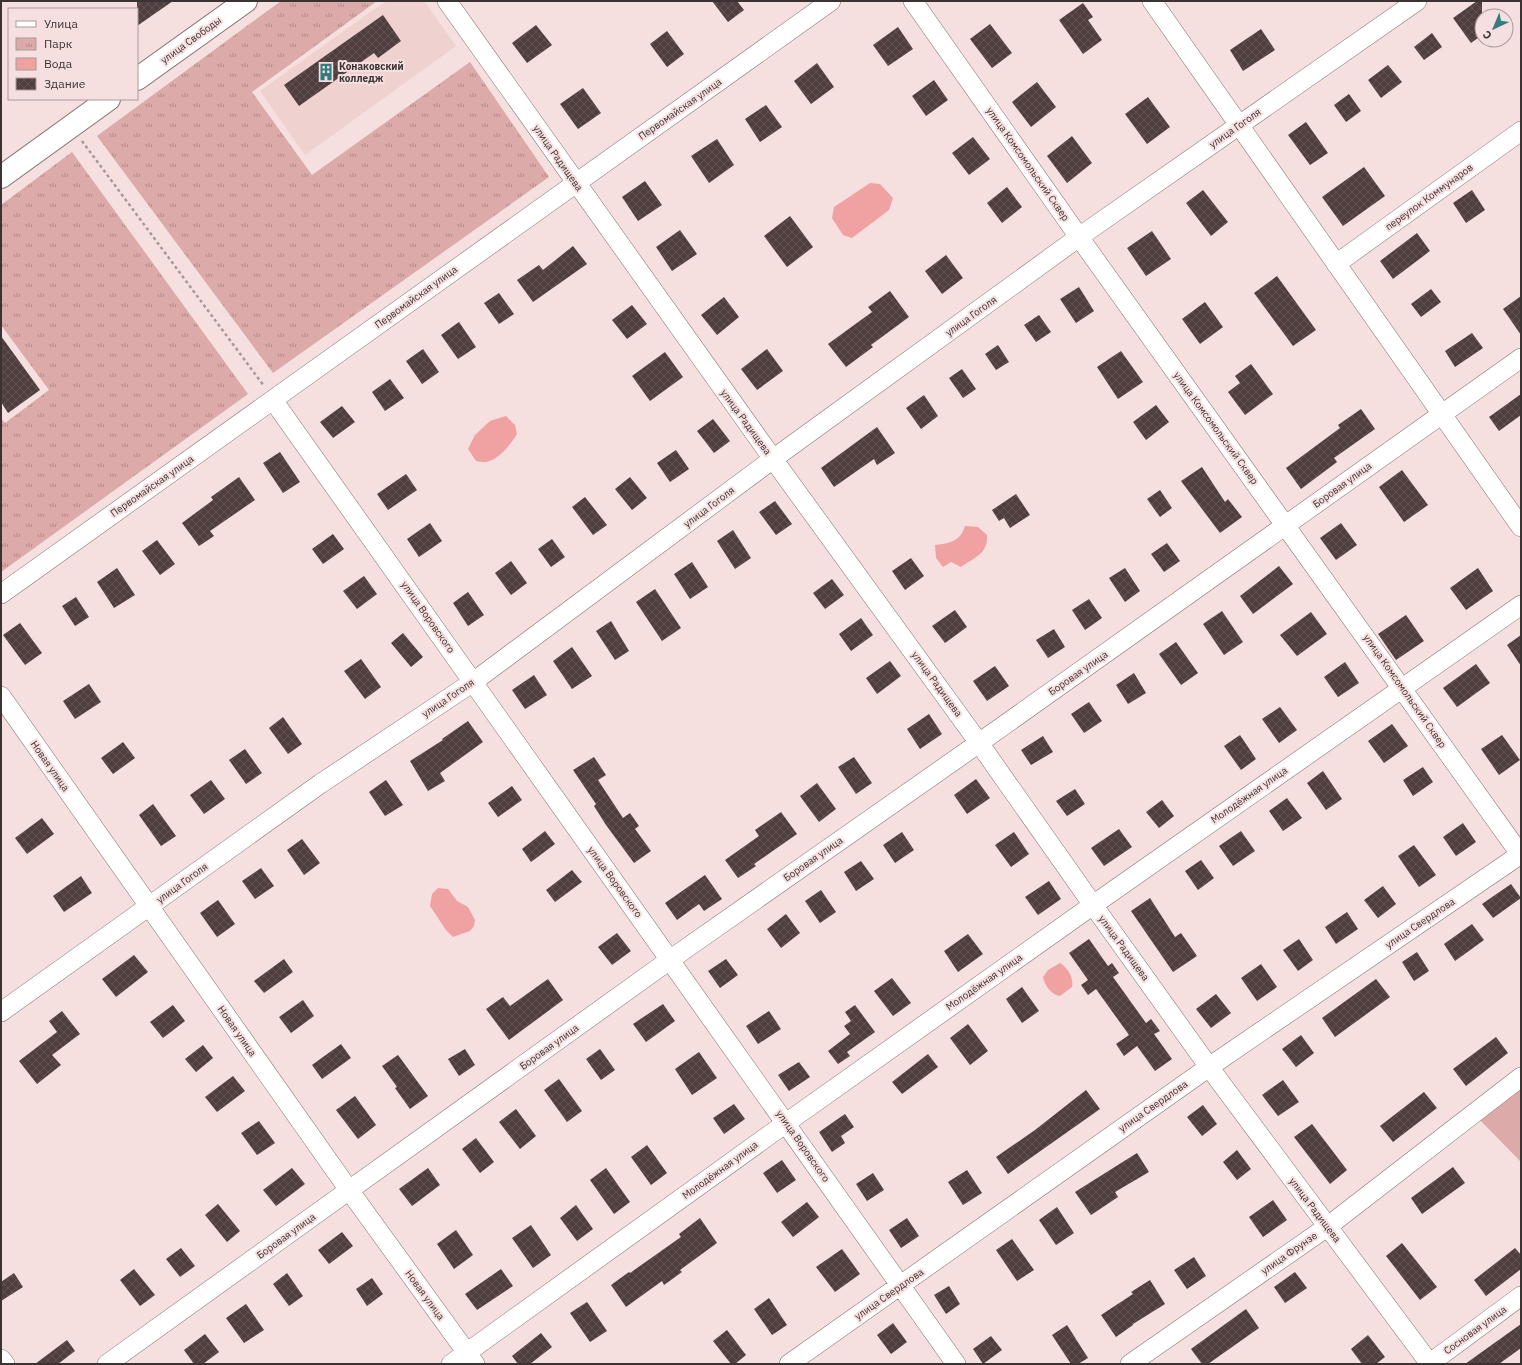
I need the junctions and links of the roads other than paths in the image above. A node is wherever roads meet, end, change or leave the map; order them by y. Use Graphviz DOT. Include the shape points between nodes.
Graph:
graph roads {
  1 [pos="246,1"];
  2 [pos="447,1"];
  3 [pos="831,1"];
  4 [pos="912,1"];
  5 [pos="1152,1"];
  6 [pos="1417,1"];
  7 [pos="138,78"];
  8 [pos="108,100"];
  9 [pos="1240,125"];
  10 [pos="1521,131"];
  11 [pos="1,177"];
  12 [pos="576,183"];
  13 [pos="1080,237"];
  14 [pos="1336,264"];
  15 [pos="1521,358"];
  16 [pos="273,400"];
  17 [pos="1441,414"];
  18 [pos="773,459"];
  19 [pos="1286,525"];
  20 [pos="1521,527"];
  21 [pos="1,594"];
  22 [pos="1521,605"];
  23 [pos="473,682"];
  24 [pos="1402,688"];
  25 [pos="1,696"];
  26 [pos="979,743"];
  27 [pos="1521,854"];
  28 [pos="1093,905"];
  29 [pos="148,906"];
  30 [pos="670,959"];
  31 [pos="1,1012"];
  32 [pos="1209,1067"];
  33 [pos="1521,1078"];
  34 [pos="786,1123"];
  35 [pos="349,1190"];
  36 [pos="1327,1226"];
  37 [pos="901,1285"];
  38 [pos="1521,1296"];
  39 [pos="1,1359"];
  40 [pos="471,1359"];
  41 [pos="5,1364"];
  42 [pos="107,1364"];
  43 [pos="451,1364"];
  44 [pos="789,1364"];
  45 [pos="956,1364"];
  46 [pos="1130,1364"];
  47 [pos="1429,1364"];
  1 -- 7 [label="main road, улица Свободы"];
  2 -- 12 [label="street, улица Радищева"];
  3 -- 12 [label="street, Первомайская улица"];
  4 -- 13 [label="street, улица Комсомольский Сквер"];
  5 -- 9 [label="street"];
  6 -- 9 [label="street, улица Гоголя"];
  8 -- 11 [label="main road"];
  9 -- 13 [label="street, улица Гоголя"];
  9 -- 14 [label="street"];
  10 -- 14 [label="street, переулок Коммунаров"];
  12 -- 16 [label="street, Первомайская улица"];
  12 -- 18 [label="street, улица Радищева"];
  13 -- 18 [label="street, улица Гоголя"];
  13 -- 19 [label="street, улица Комсомольский Сквер"];
  14 -- 17 [label="street"];
  15 -- 17 [label="street, Боровая улица"];
  16 -- 21 [label="street, Первомайская улица"];
  16 -- 23 [label="street, улица Воровского"];
  17 -- 19 [label="street, Боровая улица"];
  17 -- 20 [label="street"];
  18 -- 23 [label="street, улица Гоголя"];
  18 -- 26 [label="street, улица Радищева"];
  19 -- 24 [label="street, улица Комсомольский Сквер"];
  19 -- 26 [label="street, Боровая улица"];
  22 -- 24 [label="street, Молодёжная улица"];
  23 -- 29 [label="street, улица Гоголя" via="320,784"];
  23 -- 30 [label="street, улица Воровского"];
  24 -- 27 [label="street, улица Комсомольский Сквер"];
  24 -- 28 [label="street, Молодёжная улица"];
  25 -- 29 [label="street, Новая улица"];
  26 -- 28 [label="street, улица Радищева"];
  26 -- 30 [label="street, Боровая улица"];
  27 -- 32 [label="street, улица Свердлова"];
  28 -- 32 [label="street, улица Радищева"];
  28 -- 34 [label="street, Молодёжная улица"];
  29 -- 31 [label="street, улица Гоголя"];
  29 -- 35 [label="street, Новая улица"];
  30 -- 34 [label="street, улица Воровского"];
  30 -- 35 [label="street, Боровая улица"];
  32 -- 36 [label="street, улица Радищева"];
  32 -- 37 [label="street, улица Свердлова"];
  33 -- 36 [label="street, улица Фрунзе"];
  34 -- 37 [label="street, улица Воровского"];
  34 -- 40 [label="street, Молодёжная улица"];
  35 -- 40 [label="street, Новая улица"];
  35 -- 42 [label="street, Боровая улица"];
  36 -- 46 [label="street, улица Фрунзе"];
  36 -- 47 [label="street, улица Радищева"];
  37 -- 44 [label="street, улица Свердлова"];
  37 -- 45 [label="street, улица Воровского"];
  38 -- 47 [label="street, Сосновая улица"];
  39 -- 41 [label="street"];
  40 -- 43 [label="street, Молодёжная улица"];
}
